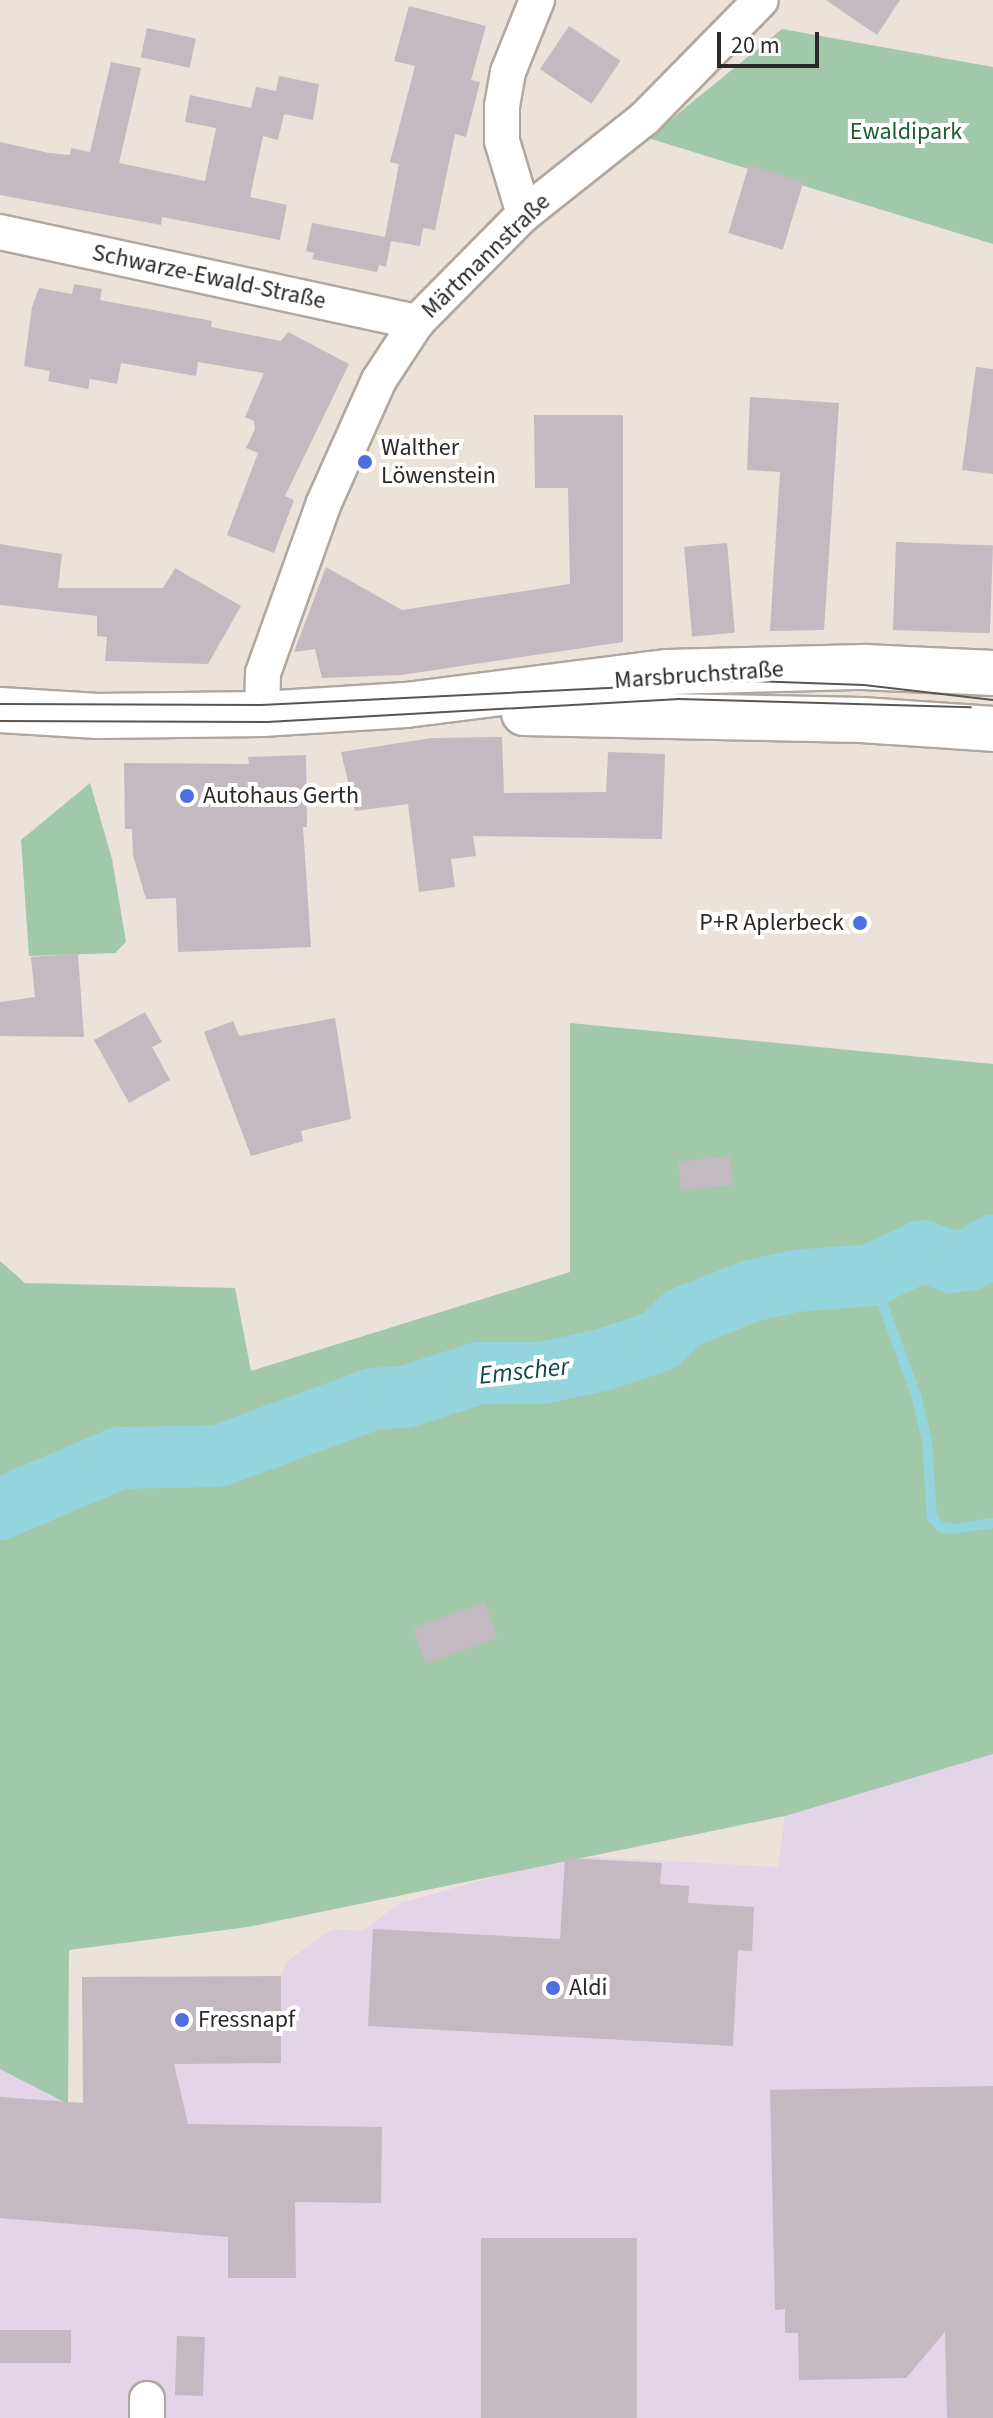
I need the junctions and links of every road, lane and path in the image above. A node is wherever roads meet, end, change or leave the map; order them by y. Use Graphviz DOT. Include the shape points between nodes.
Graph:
graph roads {
  1 [pos="537,0"];
  2 [pos="761,0"];
  3 [pos="524,214"];
  4 [pos="0,232"];
  5 [pos="417,322"];
  6 [pos="993,673"];
  7 [pos="406,705"];
  8 [pos="0,710"];
  9 [pos="262,714"];
  10 [pos="993,729"];
  1 -- 3 [label="street" via="508,72 502,106 502,141"];
  2 -- 3 [label="street, Märtmannstraße" via="645,118"];
  3 -- 5 [label="street, Märtmannstraße"];
  4 -- 5 [label="street, Schwarze-Ewald-Straße"];
  5 -- 9 [label="street, Märtmannstraße" via="379,380 323,505 263,673"];
  6 -- 7 [label="street, Marsbruchstraße" via="864,667 668,672"];
  7 -- 9 [label="street, Marsbruchstraße"];
  7 -- 10 [label="street, Marsbruchstraße"];
  8 -- 9 [label="street, Marsbruchstraße" via="98,716"];
}
